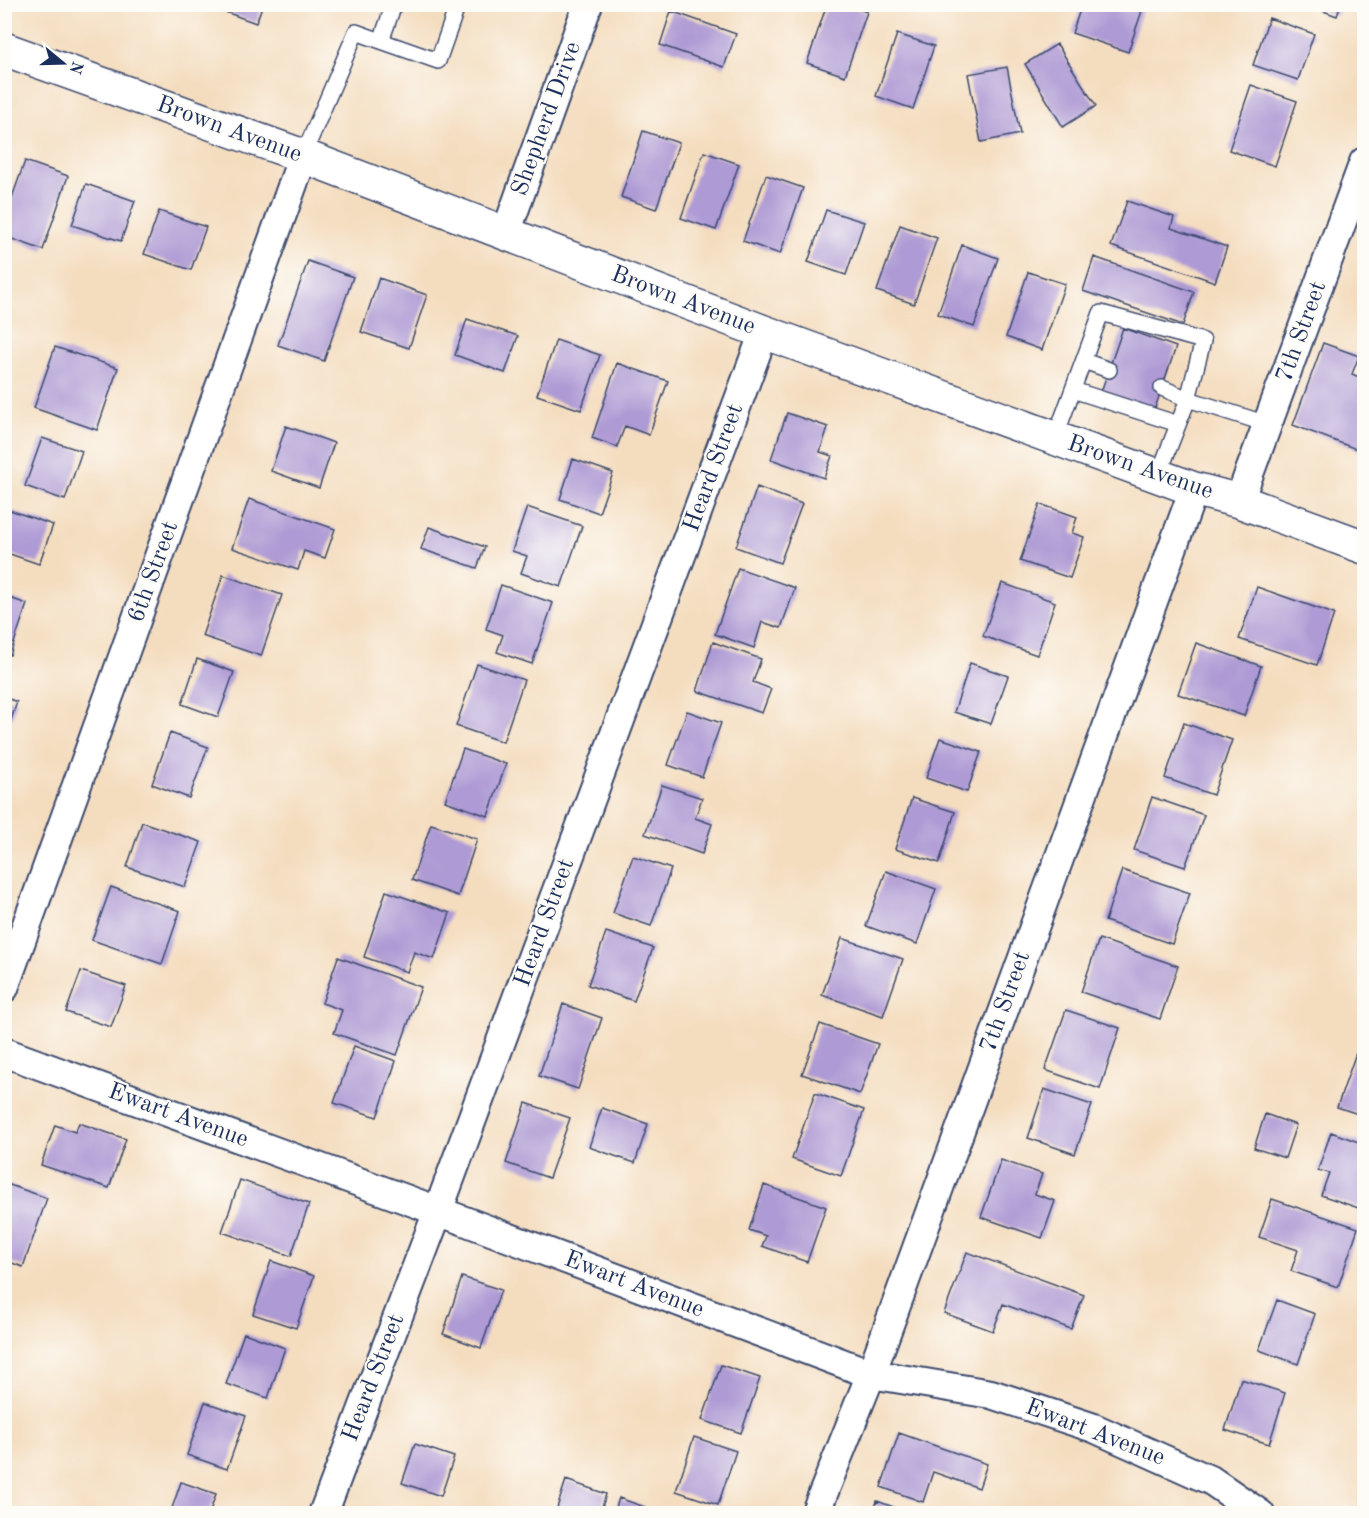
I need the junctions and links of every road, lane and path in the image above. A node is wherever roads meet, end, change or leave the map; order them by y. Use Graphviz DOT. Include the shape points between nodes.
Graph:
graph roads {
  1 [pos="394,4"];
  2 [pos="458,4"];
  3 [pos="588,4"];
  4 [pos="381,41"];
  5 [pos="4,49"];
  6 [pos="303,156"];
  7 [pos="1365,162"];
  8 [pos="506,233"];
  9 [pos="764,332"];
  10 [pos="1084,361"];
  11 [pos="1109,370"];
  12 [pos="1162,388"];
  13 [pos="1073,390"];
  14 [pos="1188,399"];
  15 [pos="1178,424"];
  16 [pos="1268,424"];
  17 [pos="1055,438"];
  18 [pos="1158,476"];
  19 [pos="1194,489"];
  20 [pos="1239,501"];
  21 [pos="1365,547"];
  22 [pos="4,988"];
  23 [pos="4,1052"];
  24 [pos="438,1211"];
  25 [pos="871,1374"];
  26 [pos="323,1514"];
  27 [pos="815,1514"];
  28 [pos="1260,1514"];
  1 -- 4 [label="lane"];
  2 -- 4 [label="lane" via="438,61"];
  3 -- 8 [label="street, Shepherd Drive"];
  4 -- 6 [label="lane" via="356,32"];
  5 -- 6 [label="street, Brown Avenue"];
  6 -- 8 [label="street, Brown Avenue"];
  6 -- 22 [label="street, 6th Street"];
  7 -- 16 [label="street, 7th Street"];
  8 -- 9 [label="street, Brown Avenue"];
  9 -- 17 [label="street, Brown Avenue"];
  9 -- 24 [label="street, Heard Street"];
  10 -- 11 [label="lane"];
  10 -- 13 [label="lane"];
  10 -- 14 [label="lane" via="1101,312 1203,340"];
  12 -- 14 [label="lane"];
  13 -- 15 [label="lane"];
  13 -- 17 [label="lane"];
  14 -- 15 [label="lane"];
  14 -- 16 [label="lane"];
  15 -- 18 [label="lane"];
  16 -- 20 [label="street, 7th Street"];
  17 -- 18 [label="street, Brown Avenue"];
  18 -- 19 [label="street, Brown Avenue"];
  19 -- 20 [label="street, Brown Avenue"];
  19 -- 25 [label="street, 7th Street"];
  20 -- 21 [label="street, Brown Avenue"];
  23 -- 24 [label="street, Ewart Avenue"];
  24 -- 25 [label="street, Ewart Avenue"];
  24 -- 26 [label="street, Heard Street"];
  25 -- 27 [label="street, 7th Street"];
  25 -- 28 [label="street, Ewart Avenue" via="991,1394 1094,1428 1212,1481"];
}
